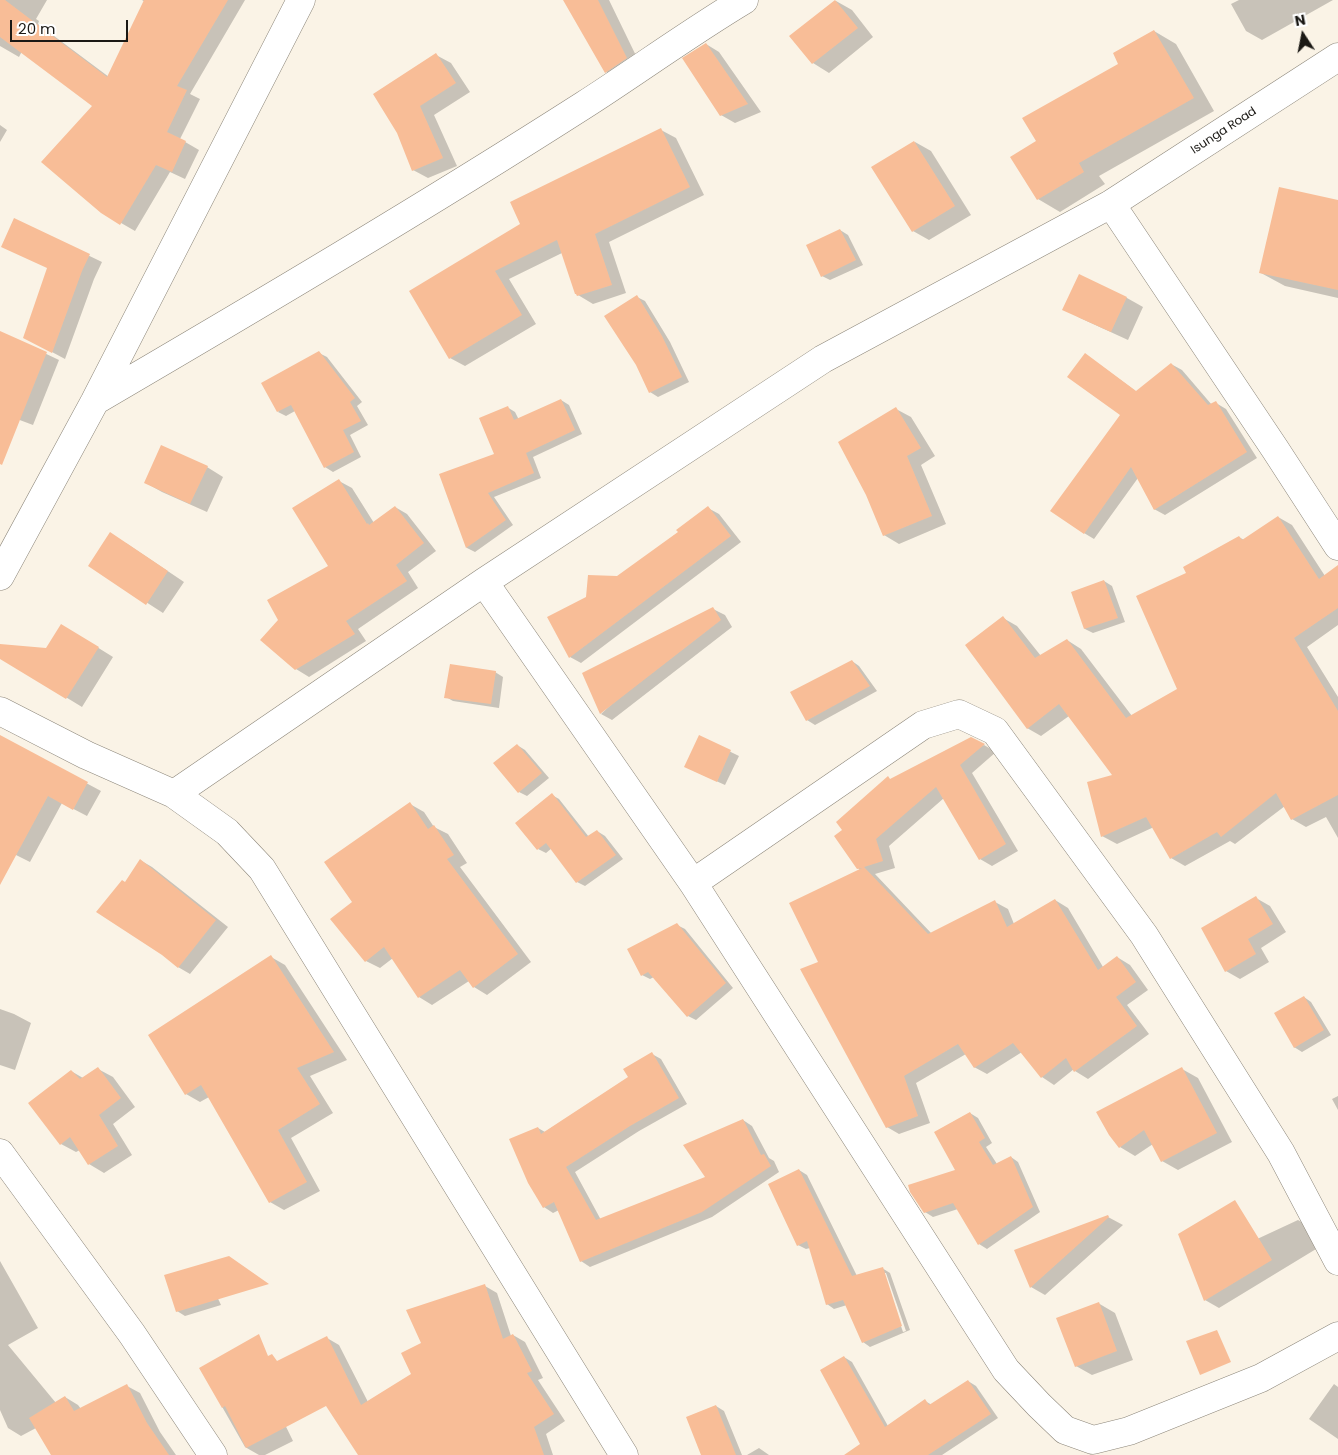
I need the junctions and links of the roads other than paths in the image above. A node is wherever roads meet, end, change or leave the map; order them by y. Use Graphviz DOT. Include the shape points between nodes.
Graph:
graph roads {
  1 [pos="301,0"];
  2 [pos="744,0"];
  3 [pos="1338,57"];
  4 [pos="1110,204"];
  5 [pos="95,401"];
  6 [pos="1338,546"];
  7 [pos="0,576"];
  8 [pos="484,582"];
  9 [pos="0,711"];
  10 [pos="174,794"];
  11 [pos="693,883"];
  12 [pos="0,1153"];
  13 [pos="1338,1261"];
  14 [pos="1338,1336"];
  15 [pos="213,1455"];
  16 [pos="624,1455"];
  1 -- 5 [label="street"];
  2 -- 5 [label="street" via="335,261"];
  3 -- 4 [label="street, Isunga Road"];
  4 -- 6 [label="street"];
  4 -- 8 [label="street, Isunga Road" via="824,359"];
  5 -- 7 [label="street"];
  8 -- 10 [label="street, Isunga Road"];
  8 -- 11 [label="street"];
  9 -- 10 [label="street"];
  10 -- 16 [label="street" via="227,832 262,869"];
  11 -- 13 [label="street" via="923,725 959,714 995,731 1144,935 1281,1153"];
  11 -- 14 [label="street" via="1006,1370 1066,1430 1094,1440 1129,1431 1261,1378"];
  12 -- 15 [label="street" via="132,1334"];
}
